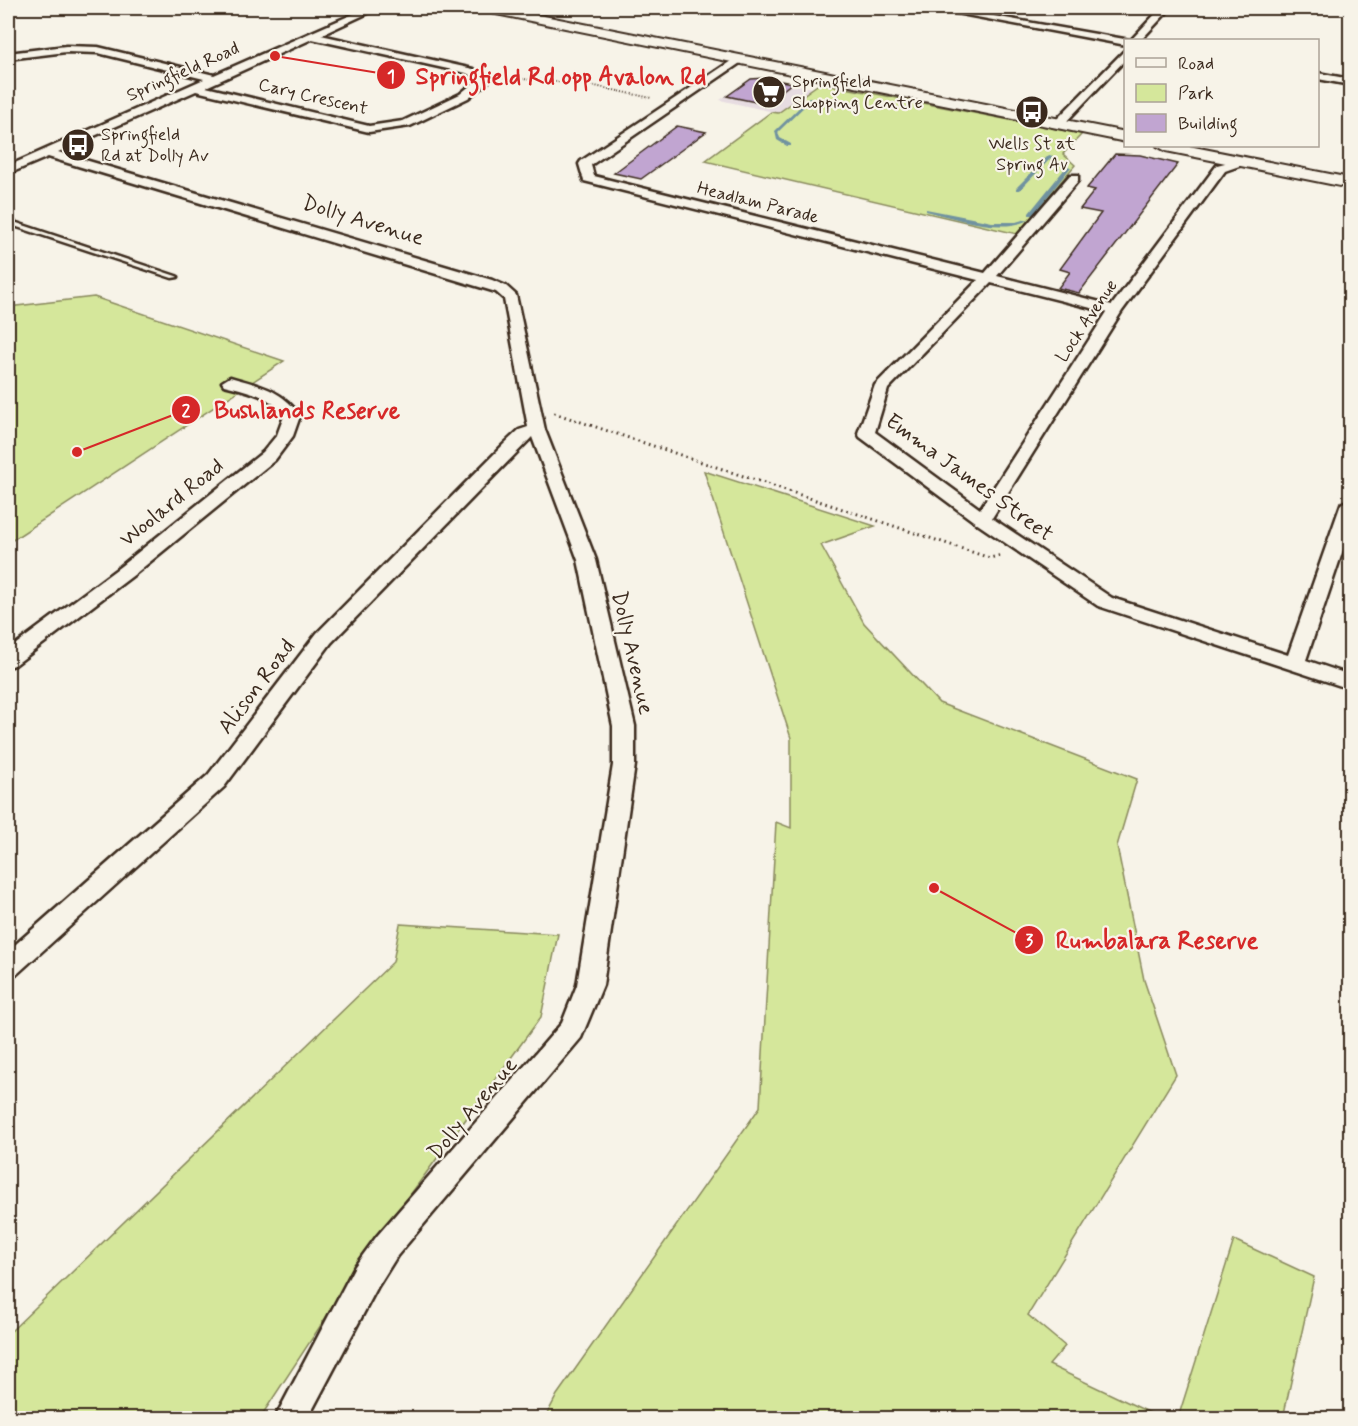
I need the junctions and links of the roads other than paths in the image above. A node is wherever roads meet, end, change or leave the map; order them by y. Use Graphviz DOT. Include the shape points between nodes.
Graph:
graph roads {
  1 [pos="374,8"];
  2 [pos="486,8"];
  3 [pos="934,8"];
  4 [pos="1166,8"];
  5 [pos="310,36"];
  6 [pos="1137,39"];
  7 [pos="1124,42"];
  8 [pos="1124,53"];
  9 [pos="8,56"];
  10 [pos="741,59"];
  11 [pos="1319,76"];
  12 [pos="213,78"];
  13 [pos="1350,82"];
  14 [pos="194,87"];
  15 [pos="1058,124"];
  16 [pos="1124,137"];
  17 [pos="1171,147"];
  18 [pos="48,153"];
  19 [pos="1241,161"];
  20 [pos="8,170"];
  21 [pos="1074,178"];
  22 [pos="1350,183"];
  23 [pos="8,222"];
  24 [pos="174,277"];
  25 [pos="987,279"];
  26 [pos="1116,310"];
  27 [pos="230,382"];
  28 [pos="537,430"];
  29 [pos="1350,504"];
  30 [pos="982,519"];
  31 [pos="8,660"];
  32 [pos="1295,664"];
  33 [pos="1350,682"];
  34 [pos="8,966"];
  35 [pos="291,1419"];
  1 -- 5 [label="street, Springfield Road"];
  2 -- 10 [label="street"];
  3 -- 7 [label="street"];
  4 -- 6 [label="street"];
  5 -- 12 [label="street, Springfield Road"];
  5 -- 14 [label="street, Cary Crescent" via="478,75 484,78 483,82 424,117 390,128 369,129"];
  8 -- 15 [label="street"];
  9 -- 12 [label="street" via="66,49 98,50"];
  10 -- 15 [label="street"];
  10 -- 25 [label="street, Headlam Parade" via="585,164 588,178"];
  11 -- 13 [label="street"];
  12 -- 14 [label="street, Springfield Road"];
  14 -- 18 [label="street, Springfield Road"];
  15 -- 16 [label="street"];
  17 -- 19 [label="street"];
  18 -- 20 [label="street, Springfield Road"];
  18 -- 28 [label="street, Dolly Avenue" via="501,289 511,298"];
  19 -- 22 [label="street"];
  19 -- 26 [label="street, Lock Avenue" via="1221,168"];
  21 -- 25 [label="street, Emma James Street"];
  23 -- 24 [label="lane"];
  25 -- 26 [label="street, Headlam Parade"];
  25 -- 30 [label="street, Emma James Street" via="881,388 866,433"];
  26 -- 30 [label="street, Lock Avenue"];
  27 -- 31 [label="street, Woolard Road" via="285,402 292,416 285,436 269,456"];
  28 -- 34 [label="street, Alison Road" via="525,434 510,448 324,638 216,781"];
  28 -- 35 [label="street, Dolly Avenue" via="587,560 624,726 624,765 590,985 572,1030 387,1246 366,1277"];
  29 -- 32 [label="street"];
  30 -- 32 [label="street, Emma James Street" via="1105,602"];
  32 -- 33 [label="street, Emma James Street"];
}
